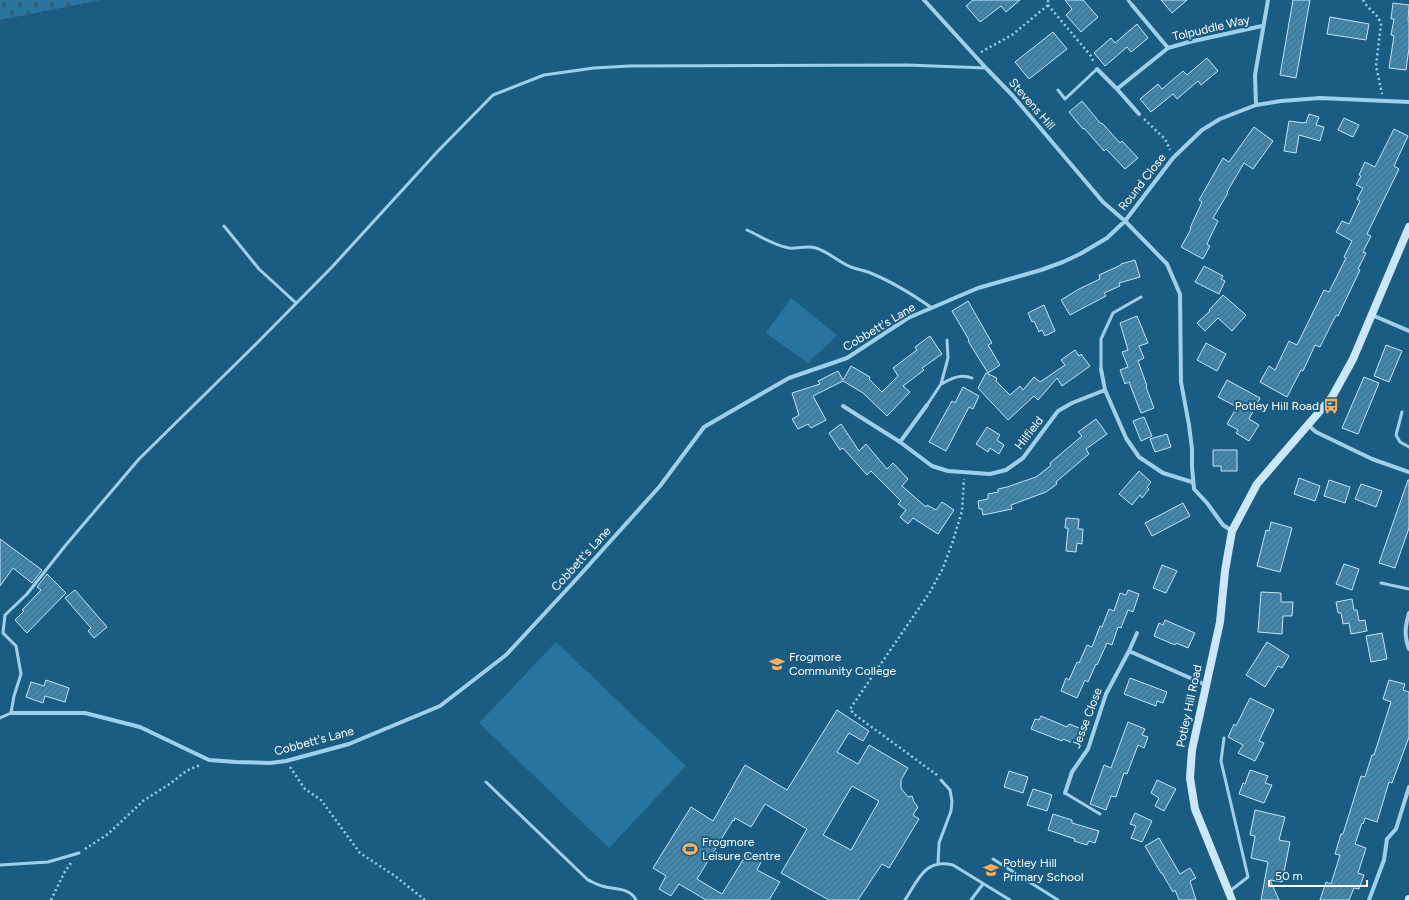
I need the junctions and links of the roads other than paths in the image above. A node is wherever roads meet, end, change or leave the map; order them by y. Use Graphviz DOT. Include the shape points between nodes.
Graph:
graph roads {
  1 [pos="924,0"];
  2 [pos="1128,0"];
  3 [pos="1268,0"];
  4 [pos="1132,5"];
  5 [pos="1262,26"];
  6 [pos="1168,48"];
  7 [pos="986,68"];
  8 [pos="1097,68"];
  9 [pos="1117,89"];
  10 [pos="1058,90"];
  11 [pos="1409,102"];
  12 [pos="1256,105"];
  13 [pos="1139,114"];
  14 [pos="1125,221"];
  15 [pos="224,226"];
  16 [pos="1409,227"];
  17 [pos="747,230"];
  18 [pos="1141,297"];
  19 [pos="296,304"];
  20 [pos="932,308"];
  21 [pos="1372,315"];
  22 [pos="1409,331"];
  23 [pos="947,340"];
  24 [pos="1101,369"];
  25 [pos="972,378"];
  26 [pos="941,384"];
  27 [pos="1105,390"];
  28 [pos="927,405"];
  29 [pos="843,406"];
  30 [pos="1402,412"];
  31 [pos="1307,425"];
  32 [pos="900,442"];
  33 [pos="1409,447"];
  34 [pos="1409,472"];
  35 [pos="1192,482"];
  36 [pos="1232,531"];
  37 [pos="1381,583"];
  38 [pos="1409,588"];
  39 [pos="1409,613"];
  40 [pos="1137,633"];
  41 [pos="1409,649"];
  42 [pos="1129,650"];
  43 [pos="1206,685"];
  44 [pos="11,713"];
  45 [pos="0,718"];
  46 [pos="1224,738"];
  47 [pos="941,780"];
  48 [pos="486,782"];
  49 [pos="1409,787"];
  50 [pos="1065,793"];
  51 [pos="1100,814"];
  52 [pos="79,853"];
  53 [pos="993,859"];
  54 [pos="938,864"];
  55 [pos="0,865"];
  56 [pos="983,884"];
  57 [pos="1229,892"];
  58 [pos="636,900"];
  59 [pos="905,900"];
  60 [pos="970,900"];
  61 [pos="1010,900"];
  62 [pos="1058,900"];
  63 [pos="1232,900"];
  64 [pos="1369,900"];
  1 -- 7 [label="street, Stevens Hill"];
  2 -- 4 [label="lane"];
  3 -- 5 [label="street"];
  4 -- 6 [label="street"];
  5 -- 6 [label="street, Tolpuddle Way"];
  5 -- 12 [label="street" via="1255,75"];
  6 -- 9 [label="street, Tolpuddle Way"];
  7 -- 14 [label="street, Stevens Hill" via="1103,202"];
  7 -- 19 [label="lane" via="907,65 629,66 544,75 493,95"];
  8 -- 9 [label="street"];
  8 -- 10 [label="lane" via="1065,99"];
  9 -- 13 [label="street"];
  11 -- 12 [label="street, Round Close" via="1320,98 1281,100"];
  12 -- 14 [label="street, Round Close" via="1220,119 1202,130 1173,158"];
  14 -- 20 [label="street, Cobbett's Lane" via="1107,238 1063,262 985,286"];
  14 -- 35 [label="street, Round Close" via="1167,264 1180,294 1181,382 1192,449"];
  15 -- 19 [label="lane" via="259,269"];
  16 -- 21 [label="street, Potley Hill Road"];
  17 -- 20 [label="lane" via="782,247 802,246 826,252 850,267 894,284"];
  18 -- 24 [label="lane" via="1113,313 1101,339"];
  19 -- 44 [label="lane" via="139,459 27,594 5,615 3,633 16,646 21,674"];
  20 -- 44 [label="street, Cobbett's Lane" via="908,318 847,358 789,378 704,427 660,486 506,655 440,706 349,744 270,763 209,760 140,727 86,712"];
  21 -- 22 [label="street"];
  21 -- 31 [label="street, Potley Hill Road" via="1353,359 1332,397"];
  23 -- 26 [label="lane" via="948,358"];
  24 -- 27 [label="street"];
  25 -- 26 [label="lane" via="955,377"];
  26 -- 28 [label="lane"];
  27 -- 32 [label="street, Hilfield" via="1058,411 1023,458 1006,470 990,474 948,471 932,466"];
  27 -- 35 [label="street" via="1126,438 1139,456 1164,474"];
  28 -- 32 [label="street"];
  29 -- 32 [label="street, Hilfield"];
  30 -- 33 [label="lane" via="1396,435 1400,442"];
  31 -- 34 [label="street" via="1316,432 1372,459"];
  31 -- 36 [label="street, Potley Hill Road" via="1258,484"];
  35 -- 36 [label="street" via="1223,525"];
  36 -- 43 [label="street, Potley Hill Road" via="1220,622"];
  37 -- 38 [label="lane"];
  39 -- 41 [label="street" via="1405,626"];
  40 -- 42 [label="street, Jesse Close"];
  42 -- 43 [label="street"];
  42 -- 50 [label="street, Jesse Close" via="1106,694 1088,749 1072,772"];
  43 -- 57 [label="street, Potley Hill Road" via="1192,750 1190,778 1196,809"];
  44 -- 45 [label="lane"];
  46 -- 57 [label="lane" via="1221,761 1248,877"];
  47 -- 54 [label="lane" via="950,790 952,801 951,811 939,843"];
  48 -- 58 [label="lane" via="588,880 601,886 625,890 634,895"];
  49 -- 64 [label="street" via="1396,829 1387,839 1384,860"];
  50 -- 51 [label="lane"];
  52 -- 55 [label="lane" via="48,862"];
  53 -- 62 [label="lane"];
  54 -- 56 [label="lane" via="942,862 953,865"];
  54 -- 59 [label="lane" via="925,870"];
  56 -- 60 [label="lane"];
  56 -- 61 [label="lane"];
  57 -- 63 [label="street, Potley Hill Road"];
}
